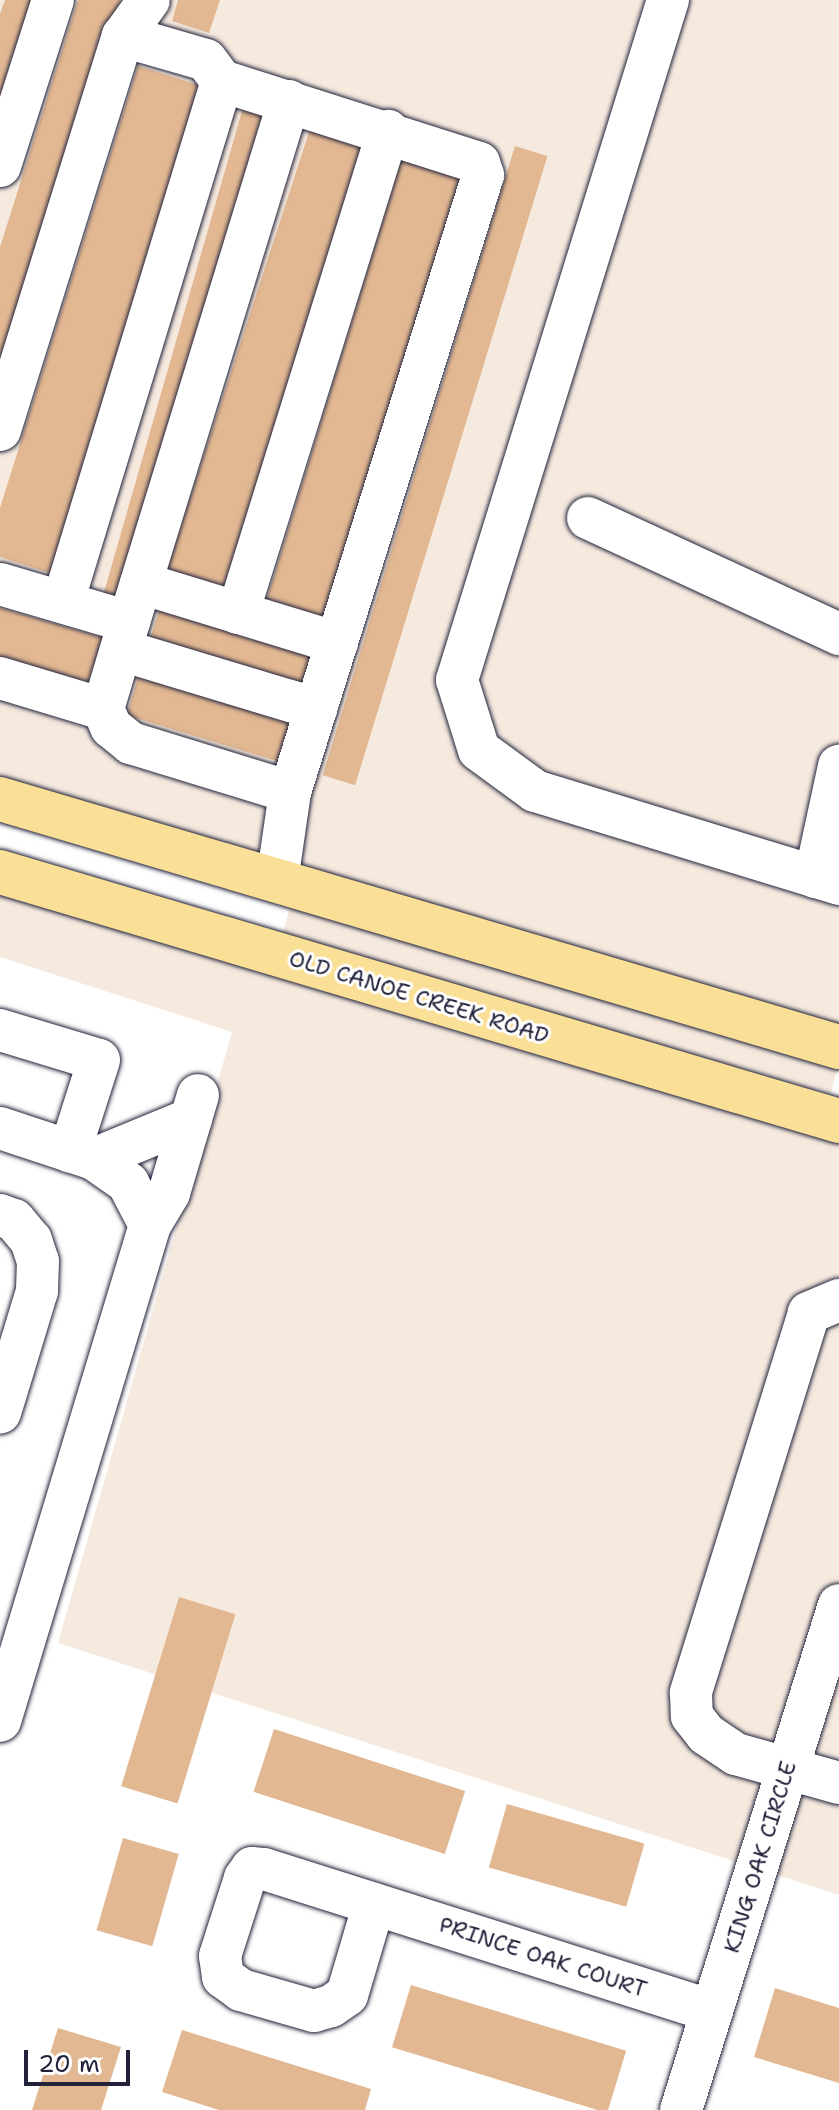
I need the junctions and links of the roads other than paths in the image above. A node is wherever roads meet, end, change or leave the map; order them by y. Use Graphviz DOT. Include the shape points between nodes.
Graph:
graph roads {
  1 [pos="53,0"];
  2 [pos="149,0"];
  3 [pos="668,0"];
  4 [pos="123,36"];
  5 [pos="222,81"];
  6 [pos="289,101"];
  7 [pos="388,131"];
  8 [pos="0,166"];
  9 [pos="0,430"];
  10 [pos="588,518"];
  11 [pos="141,583"];
  12 [pos="0,584"];
  13 [pos="63,602"];
  14 [pos="238,613"];
  15 [pos="839,634"];
  16 [pos="125,636"];
  17 [pos="337,643"];
  18 [pos="0,678"];
  19 [pos="103,709"];
  20 [pos="316,709"];
  21 [pos="839,766"];
  22 [pos="286,784"];
  23 [pos="0,799"];
  24 [pos="0,872"];
  25 [pos="827,880"];
  26 [pos="277,881"];
  27 [pos="257,948"];
  28 [pos="0,1030"];
  29 [pos="839,1047"];
  30 [pos="839,1121"];
  31 [pos="0,1128"];
  32 [pos="82,1155"];
  33 [pos="0,1215"];
  34 [pos="150,1225"];
  35 [pos="839,1300"];
  36 [pos="0,1413"];
  37 [pos="839,1605"];
  38 [pos="0,1721"];
  39 [pos="788,1767"];
  40 [pos="839,1783"];
  41 [pos="374,1904"];
  42 [pos="712,2011"];
  43 [pos="681,2110"];
  1 -- 8 [label="street"];
  2 -- 4 [label="street"];
  3 -- 25 [label="street" via="457,680 479,750 535,791"];
  4 -- 5 [label="street" via="206,60"];
  4 -- 9 [label="street"];
  5 -- 6 [label="street"];
  5 -- 13 [label="street"];
  6 -- 7 [label="street"];
  6 -- 11 [label="street"];
  7 -- 14 [label="street"];
  7 -- 17 [label="street" via="466,155 479,163 483,175"];
  10 -- 15 [label="street"];
  11 -- 14 [label="street"];
  11 -- 16 [label="street"];
  12 -- 13 [label="street"];
  13 -- 16 [label="street"];
  14 -- 17 [label="street"];
  16 -- 19 [label="street"];
  16 -- 20 [label="street"];
  17 -- 20 [label="street"];
  18 -- 19 [label="street"];
  19 -- 22 [label="street" via="111,727 131,743"];
  20 -- 22 [label="street"];
  21 -- 25 [label="street"];
  22 -- 26 [label="street"];
  23 -- 26 [label="main road"];
  24 -- 27 [label="main road, OLD CANOE CREEK ROAD"];
  26 -- 27 [label="main road"];
  26 -- 29 [label="main road"];
  27 -- 30 [label="main road, OLD CANOE CREEK ROAD"];
  28 -- 32 [label="street" via="99,1060"];
  31 -- 32 [label="street"];
  32 -- 34 [label="street" via="128,1183"];
  32 -- 34 [label="street" via="194,1107 169,1193"];
  33 -- 36 [label="street" via="23,1230 38,1261 37,1291"];
  34 -- 38 [label="street"];
  35 -- 39 [label="street" via="809,1313 691,1693 692,1716 706,1734 736,1754"];
  37 -- 39 [label="street, KING OAK CIRCLE"];
  39 -- 40 [label="street"];
  39 -- 42 [label="street, KING OAK CIRCLE"];
  41 -- 42 [label="street, PRINCE OAK COURT"];
  42 -- 43 [label="street, KING OAK CIRCLE"];
}
